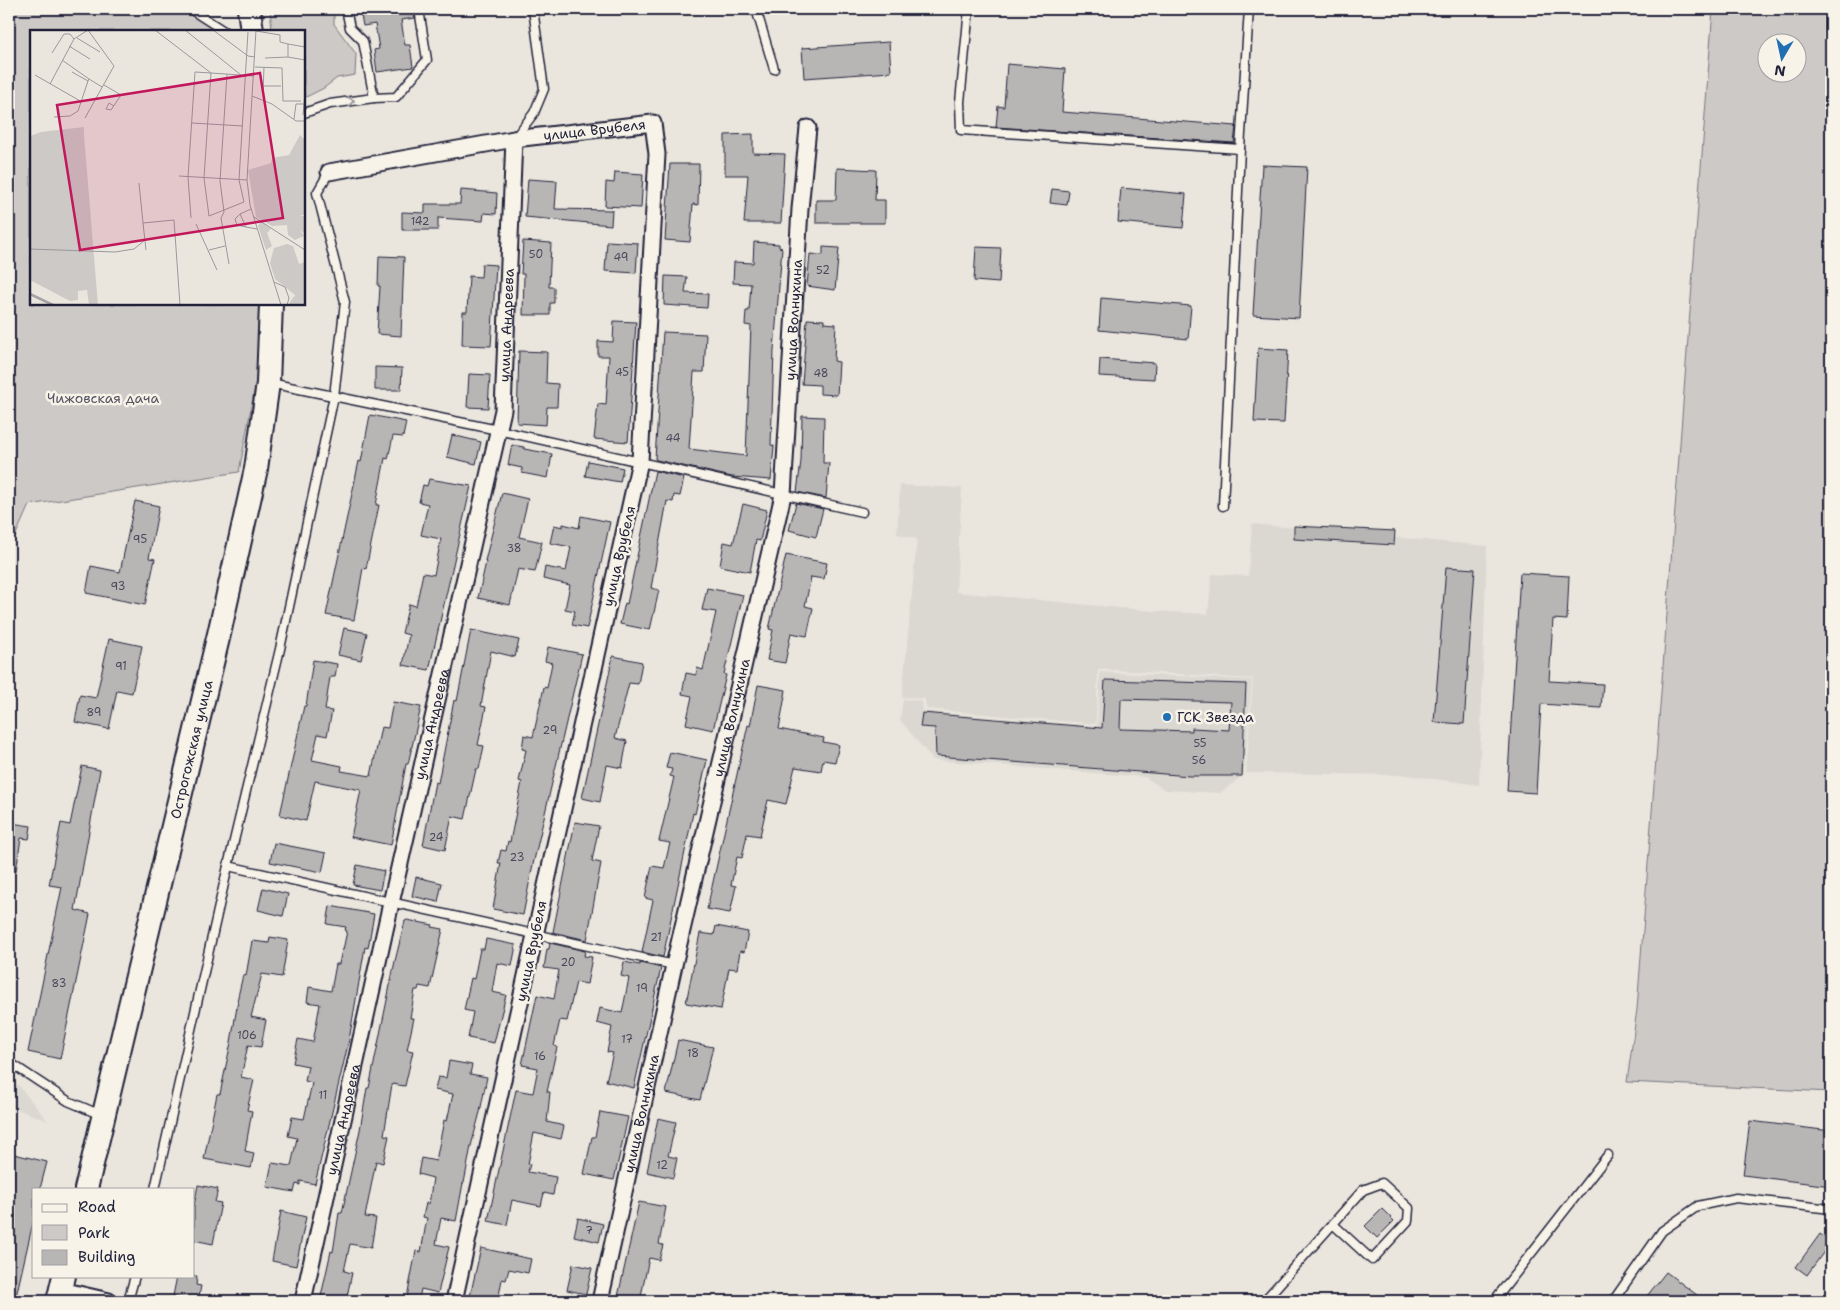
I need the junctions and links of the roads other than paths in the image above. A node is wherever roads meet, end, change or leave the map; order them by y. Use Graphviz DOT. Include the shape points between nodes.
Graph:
graph roads {
  1 [pos="190,9"];
  2 [pos="249,9"];
  3 [pos="346,9"];
  4 [pos="419,9"];
  5 [pos="533,9"];
  6 [pos="756,9"];
  7 [pos="969,9"];
  8 [pos="1249,9"];
  9 [pos="1828,9"];
  10 [pos="1831,10"];
  11 [pos="222,30"];
  12 [pos="252,30"];
  13 [pos="774,69"];
  14 [pos="374,98"];
  15 [pos="305,112"];
  16 [pos="808,128"];
  17 [pos="514,139"];
  18 [pos="1240,149"];
  19 [pos="329,172"];
  20 [pos="271,305"];
  21 [pos="268,383"];
  22 [pos="334,396"];
  23 [pos="498,430"];
  24 [pos="640,461"];
  25 [pos="783,495"];
  26 [pos="1223,506"];
  27 [pos="862,512"];
  28 [pos="228,866"];
  29 [pos="391,903"];
  30 [pos="535,933"];
  31 [pos="674,965"];
  32 [pos="9,1062"];
  33 [pos="103,1116"];
  34 [pos="1608,1155"];
  35 [pos="86,1188"];
  36 [pos="155,1188"];
  37 [pos="1831,1209"];
  38 [pos="1334,1225"];
  39 [pos="134,1278"];
  40 [pos="61,1289"];
  41 [pos="109,1301"];
  42 [pos="128,1301"];
  43 [pos="303,1301"];
  44 [pos="454,1301"];
  45 [pos="600,1301"];
  46 [pos="1264,1301"];
  47 [pos="1494,1301"];
  48 [pos="1614,1301"];
  1 -- 11 [label="lane"];
  2 -- 12 [label="street"];
  3 -- 14 [label="lane" via="350,28 363,41"];
  4 -- 14 [label="lane" via="427,60 396,97"];
  5 -- 17 [label="lane" via="544,89 534,113"];
  6 -- 13 [label="lane"];
  7 -- 18 [label="lane" via="960,102 962,130"];
  8 -- 18 [label="lane"];
  9 -- 10 [label="lane"];
  15 -- 14 [label="lane, one-way" via="330,104"];
  16 -- 25 [label="street, улица Волнухина"];
  17 -- 19 [label="street, улица Врубеля"];
  17 -- 23 [label="street, улица Андреева" via="502,410"];
  17 -- 24 [label="street, улица Врубеля" via="653,123 657,154"];
  18 -- 26 [label="lane"];
  19 -- 22 [label="lane" via="317,193 345,302"];
  20 -- 21 [label="street, Острогожская улица"];
  21 -- 22 [label="lane"];
  21 -- 33 [label="street, Острогожская улица" via="256,469"];
  22 -- 23 [label="lane"];
  22 -- 28 [label="lane" via="280,649"];
  23 -- 24 [label="lane"];
  23 -- 29 [label="street, улица Андреева"];
  24 -- 25 [label="lane"];
  24 -- 30 [label="street, улица Врубеля"];
  25 -- 27 [label="lane"];
  25 -- 31 [label="street, улица Волнухина"];
  28 -- 29 [label="lane"];
  28 -- 36 [label="lane"];
  29 -- 30 [label="lane"];
  29 -- 43 [label="street, улица Андреева"];
  30 -- 31 [label="lane"];
  30 -- 44 [label="street, улица Врубеля"];
  31 -- 45 [label="street, улица Волнухина"];
  32 -- 33 [label="lane" via="68,1101"];
  33 -- 35 [label="street, Острогожская улица"];
  34 -- 47 [label="lane"];
  37 -- 48 [label="lane" via="1736,1198 1698,1206 1662,1231"];
  38 -- 38 [label="lane" via="1363,1190 1382,1183 1409,1208 1408,1221 1372,1260"];
  38 -- 46 [label="lane"];
  39 -- 42 [label="lane"];
  40 -- 41 [label="street"];
}
